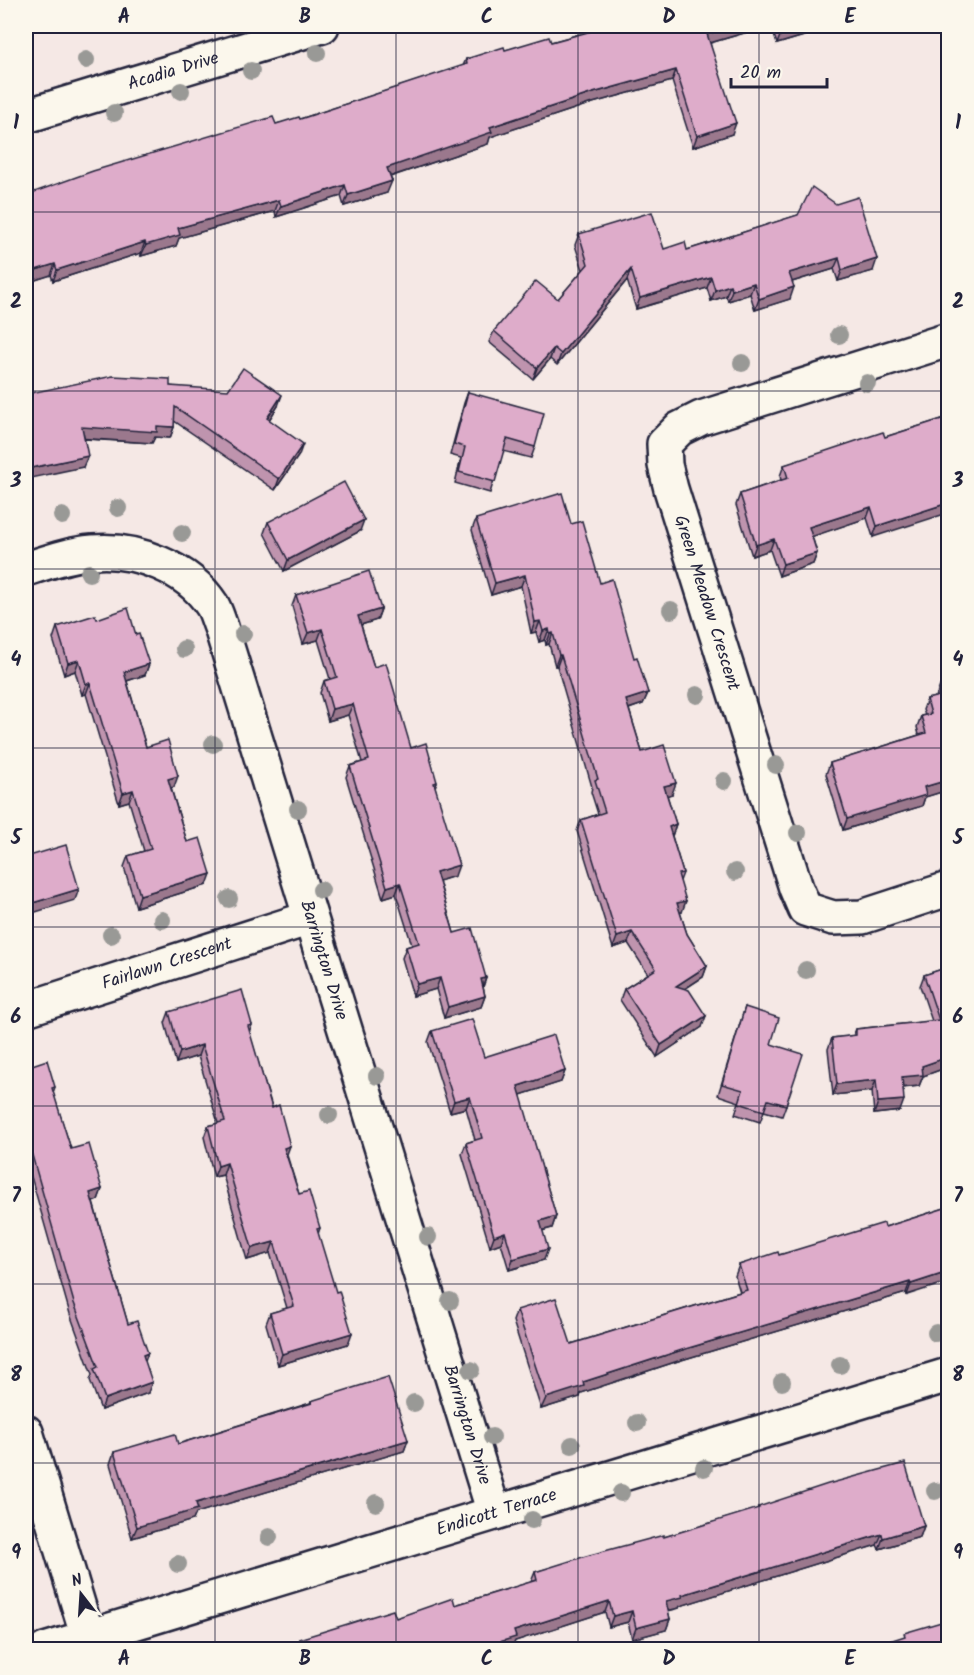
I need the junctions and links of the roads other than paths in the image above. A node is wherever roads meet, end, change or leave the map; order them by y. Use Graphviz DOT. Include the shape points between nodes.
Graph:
graph roads {
  1 [pos="322,26"];
  2 [pos="284,31"];
  3 [pos="26,116"];
  4 [pos="948,340"];
  5 [pos="26,569"];
  6 [pos="948,889"];
  7 [pos="310,918"];
  8 [pos="26,1009"];
  9 [pos="946,1385"];
  10 [pos="26,1432"];
  11 [pos="494,1513"];
  12 [pos="88,1637"];
  13 [pos="45,1650"];
  1 -- 2 [label="street, Acadia Drive"];
  2 -- 3 [label="street, Acadia Drive"];
  4 -- 6 [label="street, Green Meadow Crescent" via="700,418 679,429 663,444 671,489 805,909 833,918 862,917"];
  5 -- 7 [label="street, Barrington Drive" via="94,551 143,556 182,576 212,605"];
  7 -- 8 [label="street, Fairlawn Crescent"];
  7 -- 11 [label="street, Barrington Drive"];
  9 -- 11 [label="street, Endicott Terrace"];
  10 -- 12 [label="street"];
  11 -- 12 [label="street, Endicott Terrace"];
  12 -- 13 [label="street, Endicott Terrace"];
}
